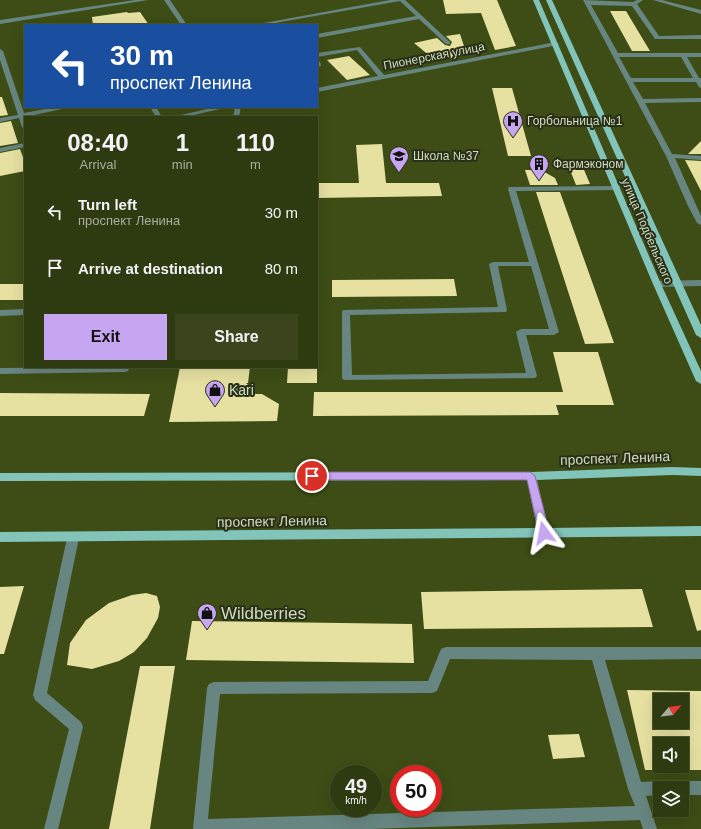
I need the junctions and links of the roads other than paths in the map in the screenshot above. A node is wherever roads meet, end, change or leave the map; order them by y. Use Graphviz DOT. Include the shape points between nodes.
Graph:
graph roads {
  1 [pos="145,0"];
  2 [pos="167,0"];
  3 [pos="401,0"];
  4 [pos="536,0"];
  5 [pos="549,0"];
  6 [pos="640,0"];
  7 [pos="656,0"];
  8 [pos="587,2"];
  9 [pos="634,4"];
  10 [pos="540,9"];
  11 [pos="553,9"];
  12 [pos="701,12"];
  13 [pos="420,17"];
  14 [pos="0,22"];
  15 [pos="282,23"];
  16 [pos="183,24"];
  17 [pos="268,24"];
  18 [pos="318,36"];
  19 [pos="701,37"];
  20 [pos="448,43"];
  21 [pos="556,44"];
  22 [pos="0,52"];
  23 [pos="318,55"];
  24 [pos="618,55"];
  25 [pos="683,55"];
  26 [pos="701,55"];
  27 [pos="382,77"];
  28 [pos="629,80"];
  29 [pos="700,82"];
  30 [pos="318,90"];
  31 [pos="701,100"];
  32 [pos="640,101"];
  33 [pos="60,108"];
  34 [pos="221,108"];
  35 [pos="21,116"];
  36 [pos="180,116"];
  37 [pos="0,120"];
  38 [pos="24,124"];
  39 [pos="24,145"];
  40 [pos="0,150"];
  41 [pos="670,156"];
  42 [pos="701,158"];
  43 [pos="617,188"];
  44 [pos="701,223"];
  45 [pos="534,264"];
  46 [pos="701,283"];
  47 [pos="657,284"];
  48 [pos="678,284"];
  49 [pos="24,312"];
  50 [pos="0,313"];
  51 [pos="701,335"];
  52 [pos="125,368"];
  53 [pos="0,371"];
  54 [pos="701,381"];
  55 [pos="701,472"];
  56 [pos="0,476"];
  57 [pos="530,476"];
  58 [pos="701,531"];
  59 [pos="544,533"];
  60 [pos="0,537"];
  61 [pos="73,538"];
  62 [pos="701,653"];
  63 [pos="597,654"];
  64 [pos="653,788"];
  65 [pos="689,788"];
  66 [pos="701,788"];
  67 [pos="635,789"];
  68 [pos="644,813"];
  69 [pos="200,828"];
  70 [pos="51,829"];
  71 [pos="650,829"];
  1 -- 14 [label="street"];
  2 -- 16 [label="street"];
  3 -- 13 [label="street"];
  3 -- 15 [label="street"];
  4 -- 10 [label="main road, улица Подбельского"];
  5 -- 11 [label="main road, улица Подбельского"];
  6 -- 9 [label="street"];
  7 -- 12 [label="street"];
  8 -- 9 [label="street"];
  8 -- 24 [label="street"];
  9 -- 19 [label="street" via="657,38"];
  10 -- 11 [label="main road"];
  10 -- 21 [label="main road, улица Подбельского"];
  11 -- 48 [label="main road, улица Подбельского"];
  13 -- 18 [label="street"];
  13 -- 20 [label="street"];
  15 -- 17 [label="street"];
  21 -- 27 [label="street, Пионерская улица"];
  21 -- 43 [label="main road, улица Подбельского"];
  22 -- 35 [label="street"];
  23 -- 27 [label="street" via="358,48"];
  24 -- 25 [label="street"];
  24 -- 28 [label="street"];
  25 -- 26 [label="street"];
  25 -- 29 [label="street"];
  27 -- 30 [label="street, Пионерская улица"];
  28 -- 29 [label="street"];
  28 -- 32 [label="street"];
  31 -- 32 [label="street"];
  32 -- 41 [label="street"];
  33 -- 35 [label="street"];
  34 -- 36 [label="street"];
  35 -- 37 [label="street"];
  35 -- 38 [label="street"];
  39 -- 40 [label="street"];
  41 -- 42 [label="street"];
  41 -- 44 [label="street"];
  43 -- 45 [label="street" via="512,189"];
  43 -- 47 [label="main road, улица Подбельского"];
  45 -- 45 [label="street" via="554,332 522,332 532,376 347,378 346,312 503,310 493,264"];
  46 -- 48 [label="street"];
  47 -- 48 [label="street"];
  47 -- 54 [label="main road, улица Подбельского"];
  48 -- 51 [label="main road, улица Подбельского"];
  49 -- 50 [label="street"];
  52 -- 53 [label="street"];
  55 -- 57 [label="main road, проспект Ленина"];
  56 -- 57 [label="main road, проспект Ленина"];
  57 -- 59 [label="main road"];
  58 -- 59 [label="main road, проспект Ленина"];
  59 -- 61 [label="main road, проспект Ленина"];
  60 -- 61 [label="main road, проспект Ленина"];
  61 -- 70 [label="street" via="40,695 76,727"];
  62 -- 63 [label="street"];
  63 -- 67 [label="street"];
  63 -- 69 [label="street" via="446,653 432,687 214,688"];
  64 -- 67 [label="street"];
  65 -- 66 [label="street"];
  67 -- 68 [label="street"];
  68 -- 69 [label="street"];
  68 -- 71 [label="street"];
}
